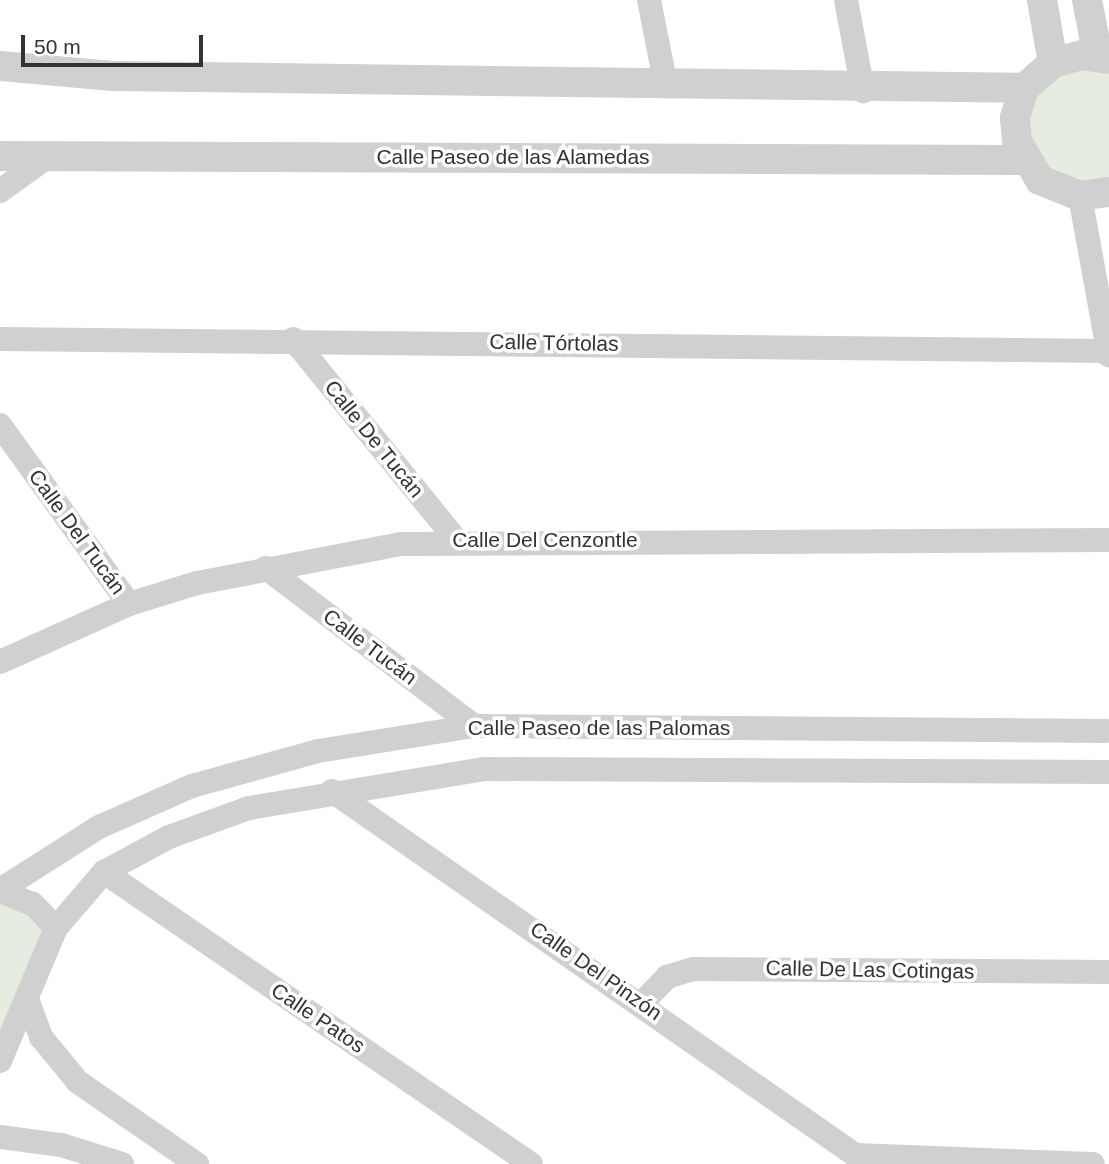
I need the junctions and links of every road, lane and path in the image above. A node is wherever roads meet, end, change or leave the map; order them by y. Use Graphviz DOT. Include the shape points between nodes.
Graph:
graph roads {
  1 [pos="649,0"];
  2 [pos="846,0"];
  3 [pos="1042,0"];
  4 [pos="1087,0"];
  5 [pos="1103,58"];
  6 [pos="1053,63"];
  7 [pos="0,66"];
  8 [pos="666,86"];
  9 [pos="1024,89"];
  10 [pos="863,91"];
  11 [pos="50,155"];
  12 [pos="0,156"];
  13 [pos="1027,160"];
  14 [pos="0,191"];
  15 [pos="1109,192"];
  16 [pos="1080,196"];
  17 [pos="0,339"];
  18 [pos="293,339"];
  19 [pos="1109,353"];
  20 [pos="0,426"];
  21 [pos="455,538"];
  22 [pos="1109,540"];
  23 [pos="266,568"];
  24 [pos="129,604"];
  25 [pos="0,662"];
  26 [pos="474,726"];
  27 [pos="1108,734"];
  28 [pos="1109,772"];
  29 [pos="332,790"];
  30 [pos="104,872"];
  31 [pos="0,891"];
  32 [pos="56,928"];
  33 [pos="1109,972"];
  34 [pos="643,1002"];
  35 [pos="29,1004"];
  36 [pos="0,1061"];
  37 [pos="0,1137"];
  38 [pos="862,1160"];
  39 [pos="981,1163"];
  40 [pos="122,1164"];
  41 [pos="197,1164"];
  42 [pos="531,1164"];
  43 [pos="1093,1164"];
  1 -- 8 [label="street"];
  2 -- 10 [label="street"];
  3 -- 6 [label="street"];
  4 -- 5 [label="street"];
  5 -- 6 [label="street"];
  6 -- 9 [label="street"];
  7 -- 8 [label="street" via="113,76"];
  8 -- 10 [label="street"];
  9 -- 10 [label="street"];
  9 -- 13 [label="street" via="1015,118"];
  11 -- 12 [label="street, Calle Paseo de las Alamedas"];
  11 -- 13 [label="street, Calle Paseo de las Alamedas"];
  11 -- 14 [label="street"];
  13 -- 16 [label="street" via="1040,180"];
  15 -- 16 [label="street"];
  16 -- 19 [label="street"];
  17 -- 18 [label="street, Calle Tórtolas"];
  18 -- 19 [label="street, Calle Tórtolas"];
  18 -- 21 [label="street, Calle De Tucán"];
  20 -- 24 [label="street, Calle Del Tucán"];
  21 -- 22 [label="street, Calle Del Cenzontle"];
  21 -- 23 [label="street, Calle Del Cenzontle"];
  23 -- 24 [label="street, Calle Del Cenzontle"];
  23 -- 26 [label="street, Calle Tucán"];
  24 -- 25 [label="street, Calle Del Cenzontle"];
  26 -- 27 [label="street, Calle Paseo de las Palomas"];
  26 -- 31 [label="street, Calle Paseo de las Palomas" via="318,751 192,786 99,827"];
  28 -- 29 [label="street, Calle Paseo de las Palomas" via="484,769"];
  29 -- 30 [label="street, Calle Paseo de las Palomas" via="248,808 169,836"];
  29 -- 34 [label="street, Calle Del Pinzón"];
  30 -- 32 [label="street, Calle Paseo de las Palomas"];
  30 -- 42 [label="street, Calle Patos"];
  31 -- 32 [label="street, Calle Paseo de las Palomas" via="33,904"];
  32 -- 35 [label="street, Calle Paseo de las Palomas"];
  33 -- 34 [label="street, Calle De Las Cotingas" via="693,969 667,976"];
  34 -- 38 [label="street, Calle Del Pinzón"];
  35 -- 36 [label="street, Calle Paseo de las Palomas"];
  35 -- 41 [label="street" via="41,1037 78,1082"];
  37 -- 40 [label="street" via="61,1145"];
  38 -- 39 [label="street, Calle Del Pinzón"];
  39 -- 43 [label="street, Calle Del Pinzón"];
}
